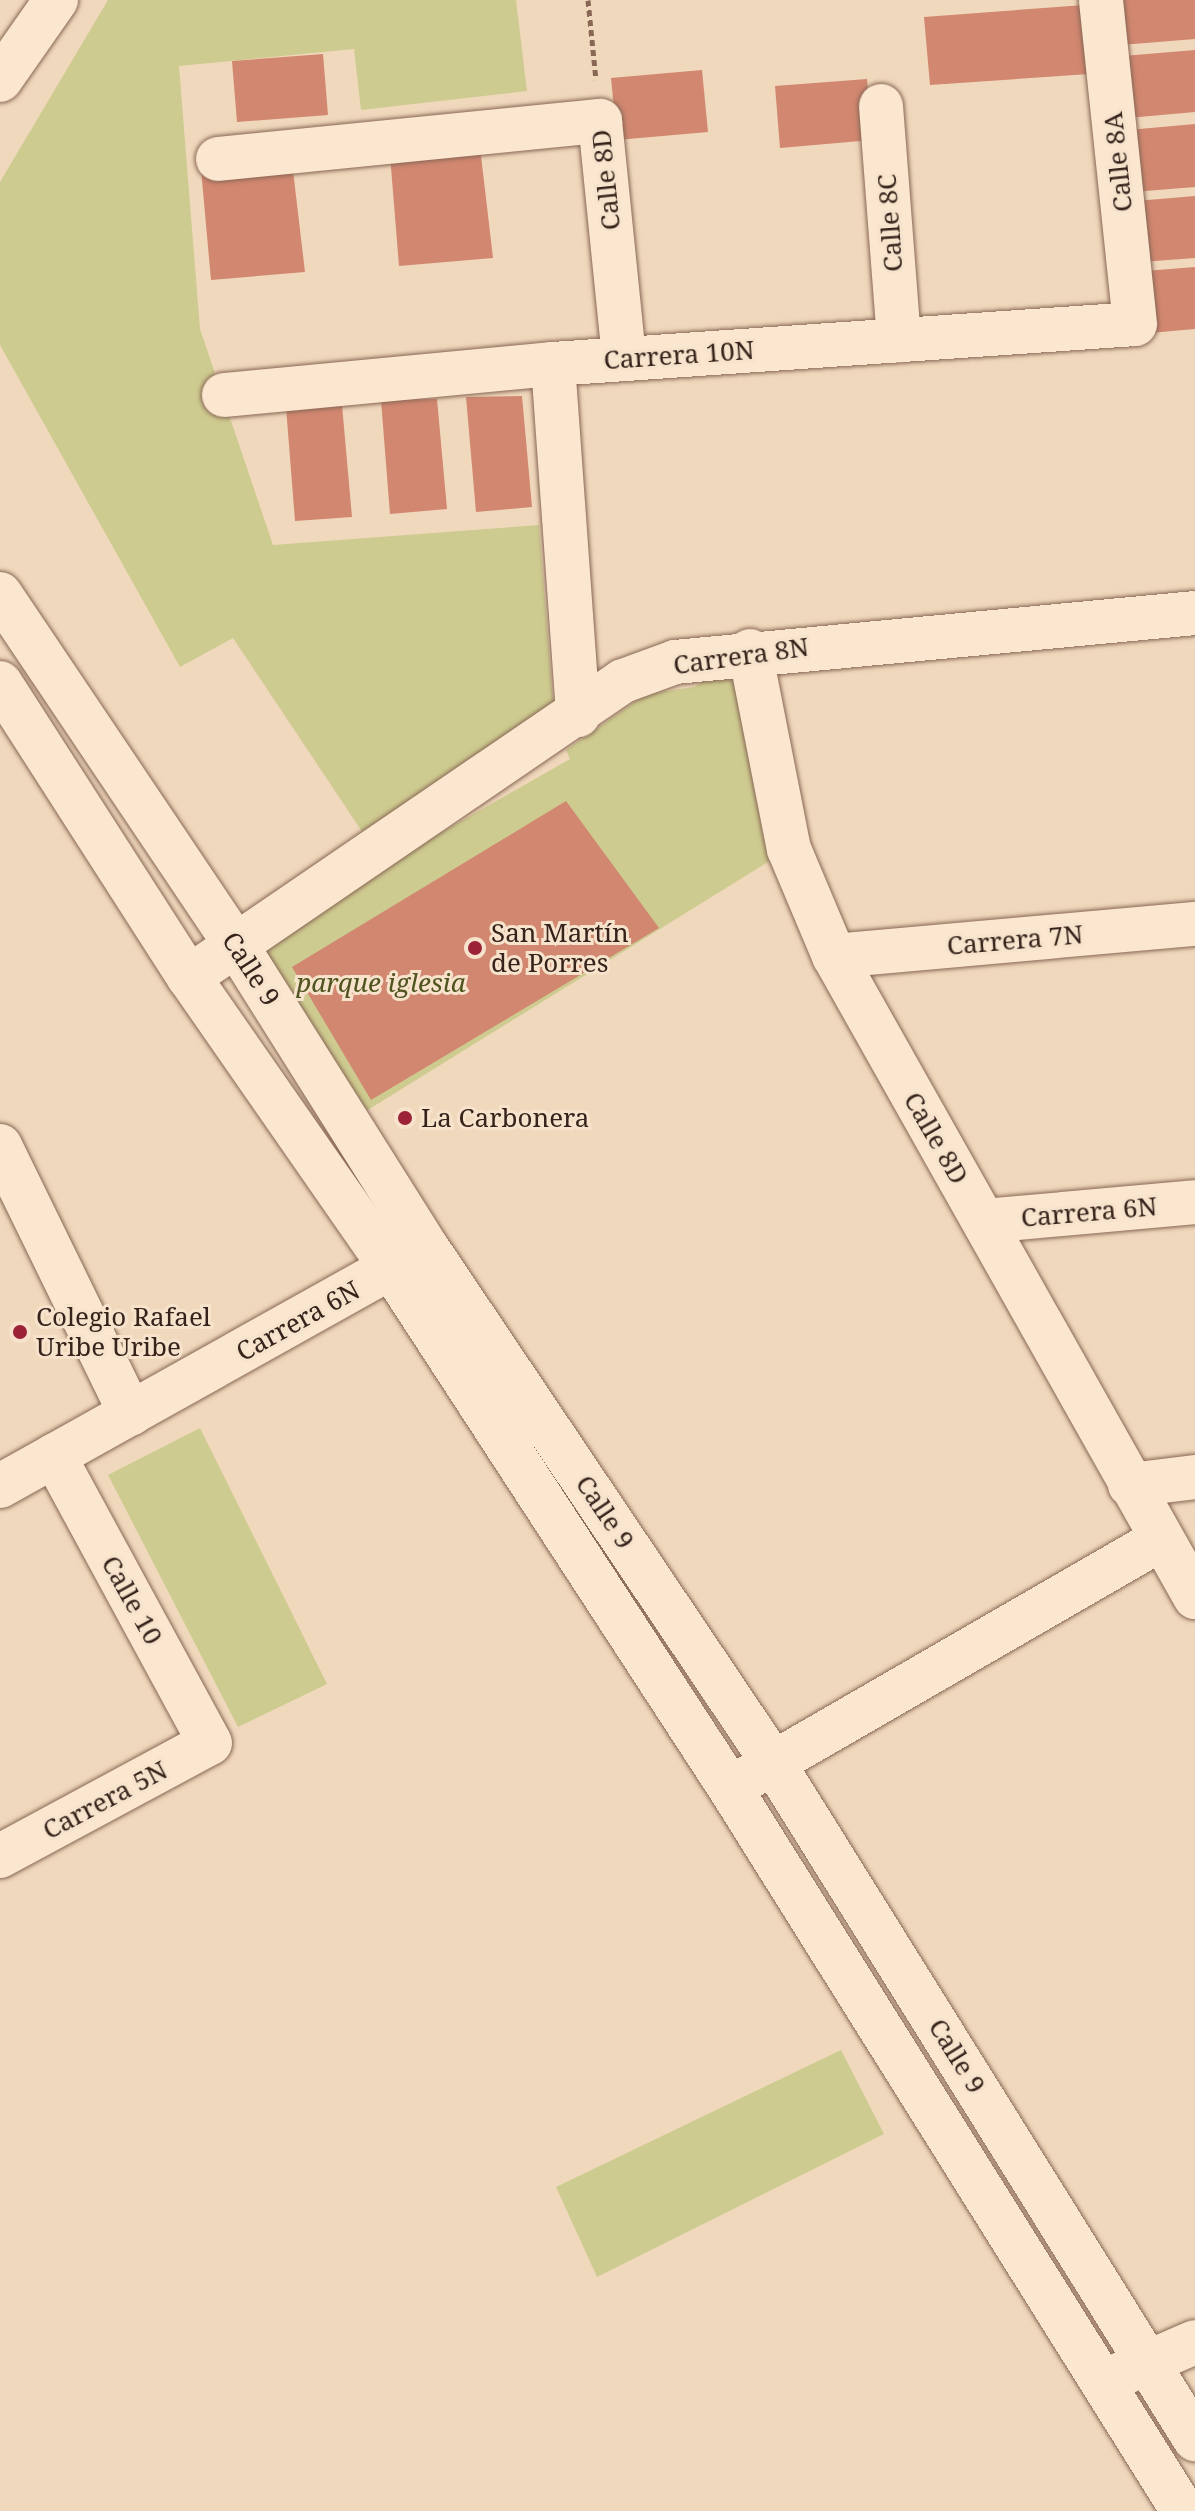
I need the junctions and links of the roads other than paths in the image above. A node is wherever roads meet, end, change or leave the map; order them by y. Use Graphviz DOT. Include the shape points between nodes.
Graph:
graph roads {
  1 [pos="56,0"];
  2 [pos="1101,0"];
  3 [pos="0,80"];
  4 [pos="881,106"];
  5 [pos="218,159"];
  6 [pos="1135,324"];
  7 [pos="899,340"];
  8 [pos="624,359"];
  9 [pos="553,364"];
  10 [pos="224,395"];
  11 [pos="0,594"];
  12 [pos="1195,613"];
  13 [pos="750,651"];
  14 [pos="0,683"];
  15 [pos="578,715"];
  16 [pos="1195,924"];
  17 [pos="238,948"];
  18 [pos="834,956"];
  19 [pos="189,977"];
  20 [pos="0,1146"];
  21 [pos="1195,1202"];
  22 [pos="984,1221"];
  23 [pos="410,1258"];
  24 [pos="131,1414"];
  25 [pos="54,1456"];
  26 [pos="1195,1477"];
  27 [pos="1130,1485"];
  28 [pos="0,1486"];
  29 [pos="1161,1539"];
  30 [pos="1195,1597"];
  31 [pos="210,1743"];
  32 [pos="774,1764"];
  33 [pos="730,1788"];
  34 [pos="0,1856"];
  35 [pos="1195,2342"];
  36 [pos="1147,2361"];
  37 [pos="1103,2382"];
  38 [pos="1195,2439"];
  39 [pos="1183,2511"];
  1 -- 3 [label="street"];
  2 -- 6 [label="street, Calle 8A"];
  4 -- 7 [label="street, Calle 8C"];
  5 -- 8 [label="street, Calle 8D" via="600,121"];
  6 -- 7 [label="street, Carrera 10N"];
  7 -- 8 [label="street, Carrera 10N"];
  8 -- 9 [label="street, Carrera 10N"];
  9 -- 10 [label="street, Carrera 10N"];
  9 -- 15 [label="street"];
  11 -- 17 [label="street, Calle 9"];
  12 -- 13 [label="street, Carrera 8N"];
  13 -- 15 [label="street, Carrera 8N" via="662,667 623,681"];
  13 -- 18 [label="street, Calle 8D" via="789,849"];
  14 -- 19 [label="street, Calle 9"];
  15 -- 17 [label="street, Carrera 8N"];
  16 -- 18 [label="street, Carrera 7N"];
  17 -- 19 [label="street, Carrera 8N"];
  17 -- 23 [label="street, Calle 9"];
  18 -- 22 [label="street, Calle 8D"];
  19 -- 23 [label="street, Calle 9"];
  20 -- 24 [label="street"];
  21 -- 22 [label="street, Carrera 6N"];
  22 -- 27 [label="street, Calle 8D"];
  23 -- 24 [label="street, Carrera 6N"];
  23 -- 32 [label="street, Calle 9"];
  23 -- 33 [label="street, Calle 9"];
  24 -- 25 [label="street, Carrera 6N"];
  25 -- 28 [label="street, Carrera 6N"];
  25 -- 31 [label="street, Calle 10"];
  26 -- 27 [label="street"];
  27 -- 29 [label="street, Calle 8D"];
  29 -- 30 [label="street, Calle 8D"];
  29 -- 32 [label="street"];
  31 -- 34 [label="street, Carrera 5N"];
  32 -- 33 [label="street"];
  32 -- 36 [label="street, Calle 9"];
  33 -- 37 [label="street, Calle 9"];
  35 -- 36 [label="street"];
  36 -- 37 [label="street"];
  36 -- 38 [label="street, Calle 9"];
  37 -- 39 [label="street, Calle 9"];
}
